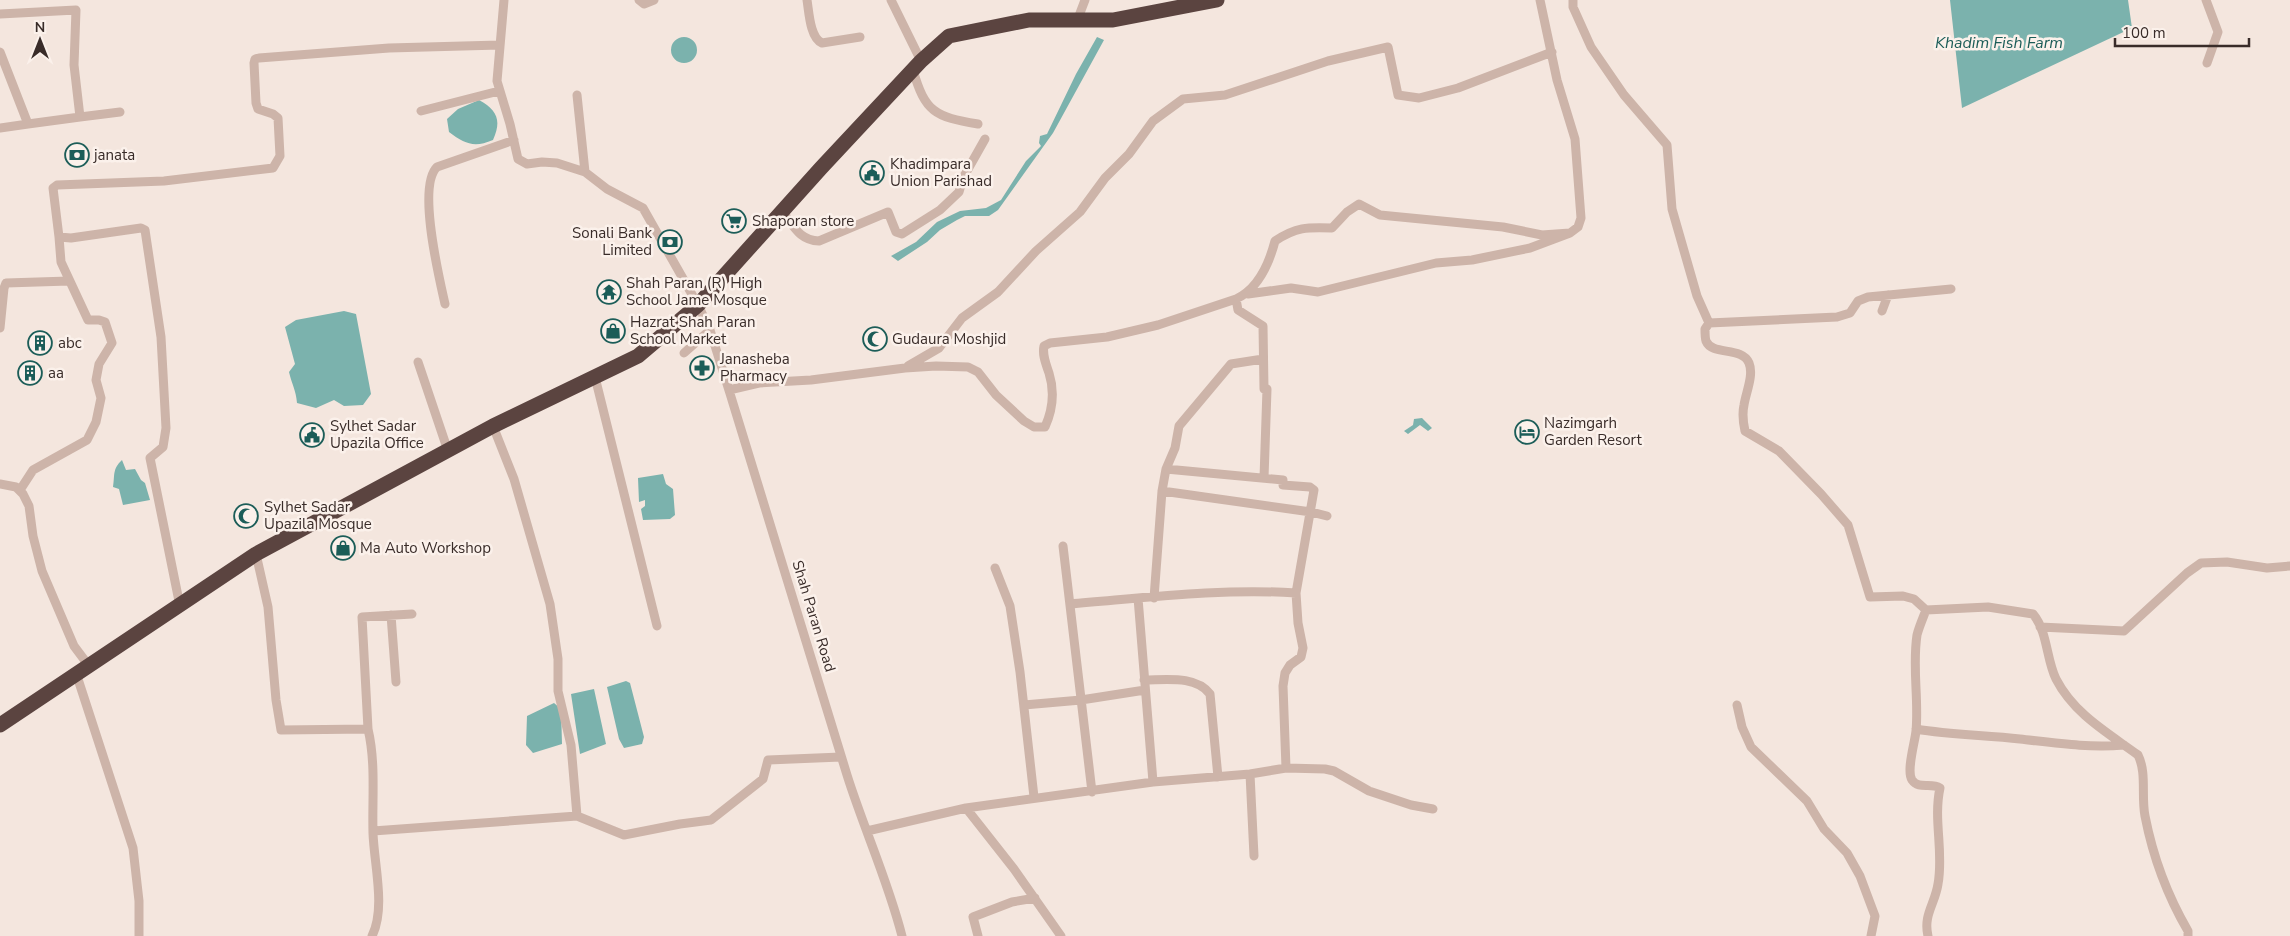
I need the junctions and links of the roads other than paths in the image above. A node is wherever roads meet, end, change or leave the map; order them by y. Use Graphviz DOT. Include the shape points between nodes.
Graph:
graph roads {
  1 [pos="504,0"];
  2 [pos="639,0"];
  3 [pos="654,0"];
  4 [pos="807,0"];
  5 [pos="891,0"];
  6 [pos="1085,0"];
  7 [pos="1217,0"];
  8 [pos="1540,0"];
  9 [pos="1573,0"];
  10 [pos="2206,0"];
  11 [pos="0,14"];
  12 [pos="1083,20"];
  13 [pos="860,37"];
  14 [pos="500,45"];
  15 [pos="0,52"];
  16 [pos="1552,52"];
  17 [pos="2206,63"];
  18 [pos="917,66"];
  19 [pos="499,91"];
  20 [pos="577,95"];
  21 [pos="421,111"];
  22 [pos="120,112"];
  23 [pos="80,117"];
  24 [pos="28,124"];
  25 [pos="978,124"];
  26 [pos="0,128"];
  27 [pos="985,139"];
  28 [pos="514,140"];
  29 [pos="584,172"];
  30 [pos="782,212"];
  31 [pos="1570,233"];
  32 [pos="60,237"];
  33 [pos="69,281"];
  34 [pos="1950,289"];
  35 [pos="1248,294"];
  36 [pos="1888,295"];
  37 [pos="1236,299"];
  38 [pos="445,304"];
  39 [pos="698,305"];
  40 [pos="1882,311"];
  41 [pos="1710,323"];
  42 [pos="0,328"];
  43 [pos="710,330"];
  44 [pos="684,353"];
  45 [pos="1263,359"];
  46 [pos="418,362"];
  47 [pos="905,368"];
  48 [pos="595,377"];
  49 [pos="729,390"];
  50 [pos="493,426"];
  51 [pos="448,450"];
  52 [pos="1166,469"];
  53 [pos="1264,478"];
  54 [pos="0,484"];
  55 [pos="20,490"];
  56 [pos="1162,491"];
  57 [pos="1311,512"];
  58 [pos="1327,516"];
  59 [pos="1063,546"];
  60 [pos="256,554"];
  61 [pos="2290,566"];
  62 [pos="995,568"];
  63 [pos="1296,593"];
  64 [pos="1138,598"];
  65 [pos="1154,598"];
  66 [pos="1070,604"];
  67 [pos="180,606"];
  68 [pos="1926,610"];
  69 [pos="412,614"];
  70 [pos="391,615"];
  71 [pos="657,626"];
  72 [pos="2040,627"];
  73 [pos="83,670"];
  74 [pos="396,682"];
  75 [pos="1145,685"];
  76 [pos="1081,700"];
  77 [pos="1024,705"];
  78 [pos="1737,705"];
  79 [pos="0,725"];
  80 [pos="368,729"];
  81 [pos="1916,729"];
  82 [pos="2124,745"];
  83 [pos="841,756"];
  84 [pos="1286,768"];
  85 [pos="1250,774"];
  86 [pos="1218,777"];
  87 [pos="1152,782"];
  88 [pos="1092,792"];
  89 [pos="1034,798"];
  90 [pos="966,808"];
  91 [pos="1433,809"];
  92 [pos="577,816"];
  93 [pos="373,831"];
  94 [pos="867,831"];
  95 [pos="1254,856"];
  96 [pos="1035,898"];
  97 [pos="139,936"];
  98 [pos="372,936"];
  99 [pos="902,936"];
  100 [pos="978,936"];
  101 [pos="1061,936"];
  102 [pos="1871,936"];
  103 [pos="1928,936"];
  104 [pos="2188,936"];
  1 -- 14 [label="street"];
  2 -- 3 [label="street" via="644,4"];
  4 -- 13 [label="street" via="818,42"];
  5 -- 18 [label="street"];
  6 -- 12 [label="street"];
  7 -- 12 [label="highway" via="1113,20"];
  8 -- 16 [label="street"];
  9 -- 41 [label="street" via="1573,7 1591,47 1624,95 1667,145 1672,209 1697,296"];
  10 -- 17 [label="street" via="2218,32"];
  11 -- 23 [label="street" via="76,10 74,64"];
  12 -- 18 [label="highway" via="1029,20 949,36"];
  14 -- 19 [label="street" via="496,72"];
  14 -- 32 [label="street" via="390,48 255,59 258,109 278,118 280,156 273,168 164,182 57,185 53,188"];
  15 -- 24 [label="street"];
  16 -- 31 [label="street" via="1575,139 1581,218"];
  16 -- 47 [label="street" via="1458,88 1418,98 1398,95 1388,47 1328,61 1226,95 1183,99 1153,121 1080,212 1036,251 998,292 962,318 939,348"];
  18 -- 25 [label="street" via="926,104 952,120"];
  18 -- 30 [label="highway"];
  19 -- 21 [label="street"];
  19 -- 28 [label="street"];
  20 -- 29 [label="street"];
  22 -- 23 [label="street"];
  23 -- 24 [label="street"];
  24 -- 26 [label="street"];
  27 -- 30 [label="street" via="963,178 959,192 940,210 902,234 896,232 888,212 819,241 809,240 802,238"];
  28 -- 29 [label="street, Shah Paran Road" via="521,162 557,163"];
  28 -- 38 [label="street" via="438,167 430,177 430,234"];
  29 -- 39 [label="street, Shah Paran Road" via="607,189 643,208"];
  30 -- 39 [label="highway"];
  31 -- 35 [label="street" via="1530,248 1472,260 1436,263 1318,292 1291,288"];
  31 -- 35 [label="street" via="1542,235 1503,226 1380,215 1358,204 1332,228 1306,227 1290,231 1275,241 1269,262"];
  32 -- 33 [label="street" via="61,262"];
  32 -- 67 [label="street" via="145,230 161,337 166,428 163,447 150,458"];
  33 -- 42 [label="street" via="6,283"];
  33 -- 55 [label="street" via="88,320 105,322 112,343 102,358 96,380 101,398 96,422 87,440 33,470"];
  34 -- 36 [label="street"];
  35 -- 37 [label="street"];
  36 -- 40 [label="street"];
  36 -- 41 [label="street" via="1858,301 1850,313 1837,317"];
  37 -- 45 [label="street" via="1238,310 1263,326"];
  37 -- 47 [label="street" via="1158,325 1044,346 1053,397 1045,426 1034,427 1024,421 996,395 978,372 968,367"];
  39 -- 43 [label="street, Shah Paran Road"];
  39 -- 48 [label="highway" via="638,356"];
  41 -- 68 [label="street" via="1705,329 1706,342 1712,348 1743,356 1749,363 1742,420 1745,431 1779,451 1848,525 1870,596 1903,596 1914,599"];
  43 -- 44 [label="street"];
  43 -- 49 [label="street, Shah Paran Road"];
  45 -- 52 [label="street" via="1231,364 1180,426"];
  45 -- 53 [label="street" via="1264,389 1267,389"];
  46 -- 51 [label="street"];
  47 -- 49 [label="street" via="820,380 759,383"];
  48 -- 50 [label="highway"];
  48 -- 71 [label="street"];
  49 -- 83 [label="street, Shah Paran Road"];
  50 -- 51 [label="highway"];
  50 -- 92 [label="street" via="514,480 550,604 558,659 558,691 571,745"];
  51 -- 60 [label="highway"];
  52 -- 53 [label="street"];
  52 -- 56 [label="street"];
  53 -- 57 [label="street" via="1284,480 1283,485 1312,488"];
  54 -- 55 [label="street" via="9,484"];
  55 -- 73 [label="street" via="29,506 42,570"];
  56 -- 57 [label="street"];
  56 -- 65 [label="street"];
  57 -- 58 [label="street"];
  57 -- 63 [label="street"];
  59 -- 66 [label="street"];
  60 -- 67 [label="highway"];
  60 -- 80 [label="street" via="268,608 281,730"];
  61 -- 72 [label="street" via="2267,568 2227,562 2201,563 2124,631"];
  62 -- 77 [label="street" via="1010,606"];
  63 -- 65 [label="street"];
  63 -- 84 [label="street" via="1303,648 1301,657 1285,673 1283,686"];
  64 -- 65 [label="street"];
  64 -- 66 [label="street"];
  64 -- 75 [label="street"];
  66 -- 76 [label="street"];
  67 -- 73 [label="highway"];
  68 -- 72 [label="street" via="1988,608 2023,611 2033,614"];
  68 -- 81 [label="street" via="1916,643"];
  69 -- 70 [label="street"];
  70 -- 74 [label="street"];
  70 -- 80 [label="street" via="362,616"];
  72 -- 82 [label="street" via="2055,678 2068,697 2092,723"];
  73 -- 79 [label="highway"];
  73 -- 97 [label="street" via="133,848"];
  75 -- 76 [label="street"];
  75 -- 86 [label="street" via="1184,681 1207,690"];
  75 -- 87 [label="street"];
  76 -- 77 [label="street"];
  76 -- 88 [label="street"];
  77 -- 89 [label="street"];
  78 -- 102 [label="street" via="1751,747 1808,801 1824,829 1847,853 1860,876 1875,916"];
  80 -- 93 [label="street" via="374,798"];
  81 -- 82 [label="street" via="2092,748"];
  81 -- 103 [label="street" via="1909,770 1911,779 1922,786 1940,788 1937,812 1940,863 1938,884 1925,925"];
  82 -- 104 [label="street" via="2142,762 2142,801 2153,850 2162,880"];
  83 -- 92 [label="street" via="768,760 763,779 711,820 624,835"];
  83 -- 94 [label="street, Shah Paran Road"];
  84 -- 85 [label="street"];
  84 -- 91 [label="street" via="1334,771 1369,791"];
  85 -- 86 [label="street"];
  85 -- 95 [label="street"];
  86 -- 87 [label="street"];
  87 -- 88 [label="street"];
  88 -- 89 [label="street"];
  89 -- 90 [label="street"];
  90 -- 94 [label="street"];
  90 -- 96 [label="street"];
  92 -- 93 [label="street"];
  93 -- 98 [label="street" via="378,881 377,925"];
  94 -- 99 [label="street, Shah Paran Road" via="893,901"];
  96 -- 100 [label="street" via="1012,902 972,917"];
  96 -- 101 [label="street"];
}
